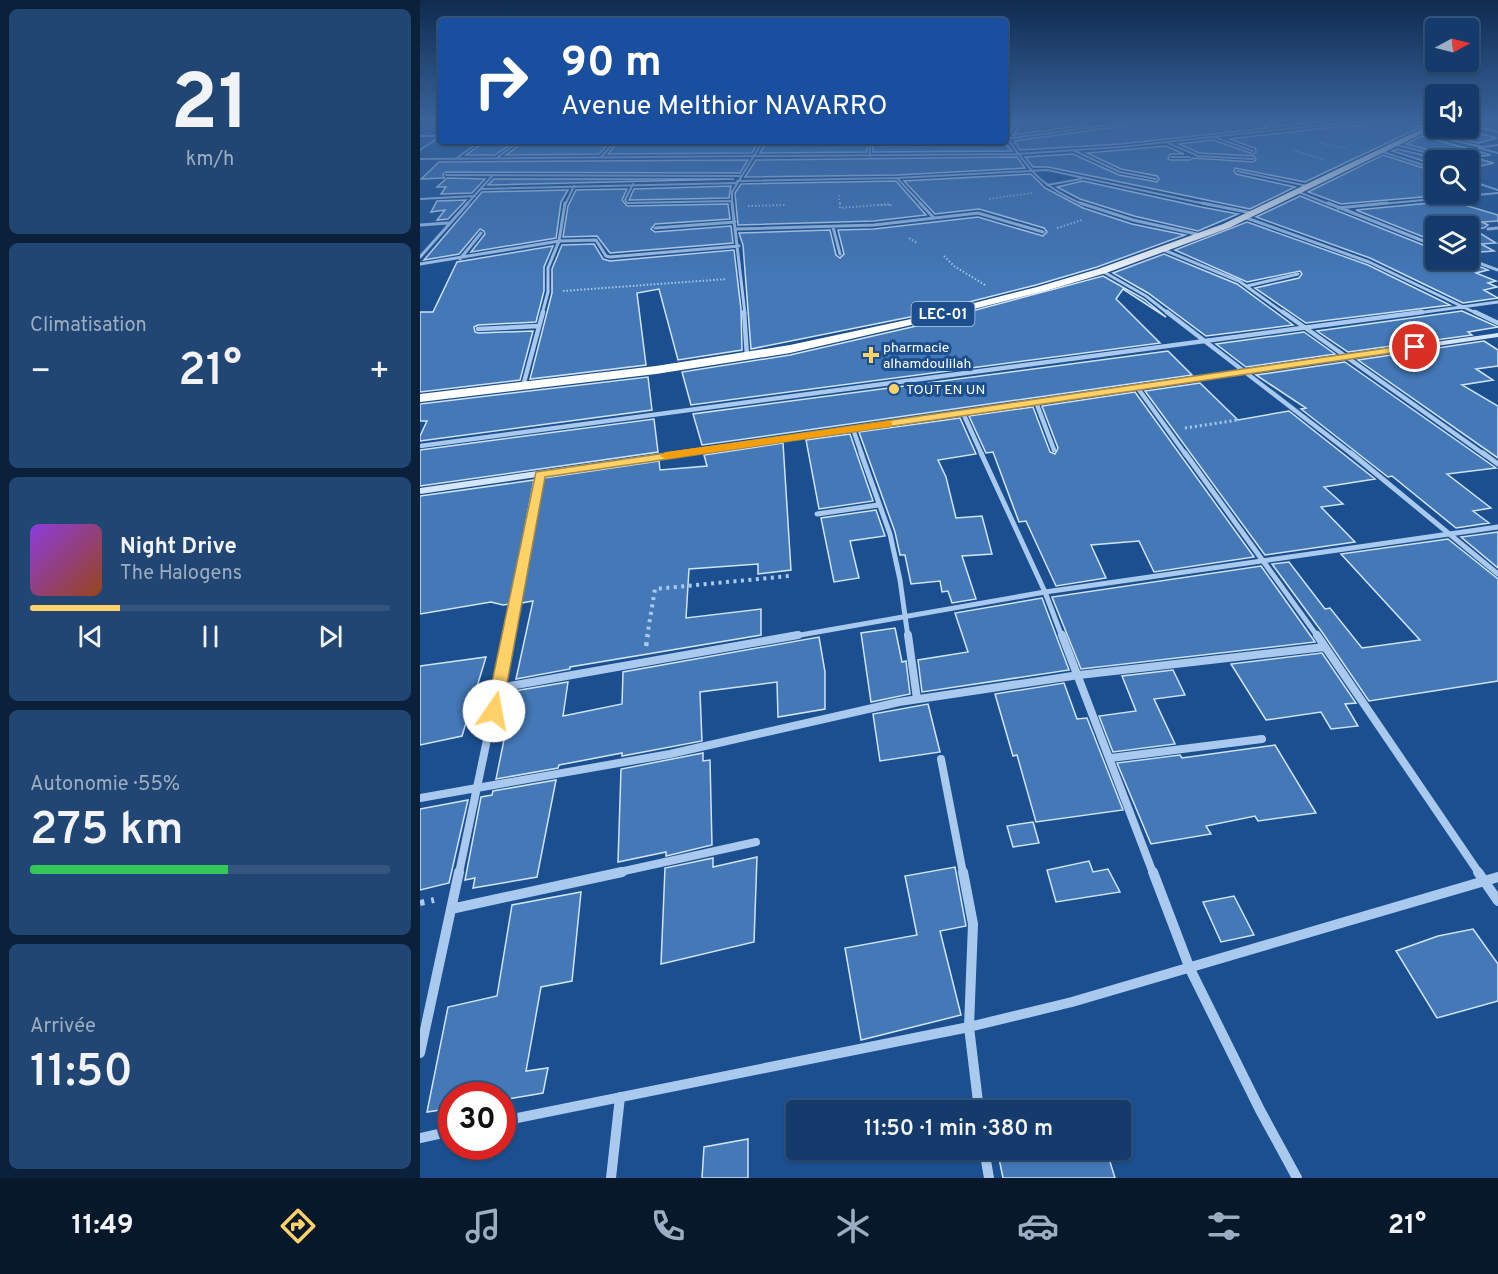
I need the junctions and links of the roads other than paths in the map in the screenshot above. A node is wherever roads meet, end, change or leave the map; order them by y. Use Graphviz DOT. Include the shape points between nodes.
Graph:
graph roads {
  1 [pos="446,175"];
  2 [pos="493,175"];
  3 [pos="578,175"];
  4 [pos="657,175"];
  5 [pos="947,175"];
  6 [pos="1036,175"];
  7 [pos="1069,175"];
  8 [pos="1135,175"];
  9 [pos="1256,175"];
  10 [pos="1330,175"];
  11 [pos="740,176"];
  12 [pos="897,178"];
  13 [pos="1084,178"];
  14 [pos="1156,179"];
  15 [pos="736,182"];
  16 [pos="633,184"];
  17 [pos="1479,184"];
  18 [pos="1047,185"];
  19 [pos="572,186"];
  20 [pos="1307,186"];
  21 [pos="481,189"];
  22 [pos="1296,191"];
  23 [pos="1498,191"];
  24 [pos="1488,194"];
  25 [pos="475,196"];
  26 [pos="420,199"];
  27 [pos="1498,199"];
  28 [pos="732,204"];
  29 [pos="1338,208"];
  30 [pos="1248,215"];
  31 [pos="933,217"];
  32 [pos="735,222"];
  33 [pos="448,223"];
  34 [pos="420,225"];
  35 [pos="833,227"];
  36 [pos="655,228"];
  37 [pos="1498,228"];
  38 [pos="736,229"];
  39 [pos="1488,229"];
  40 [pos="1043,232"];
  41 [pos="481,233"];
  42 [pos="1203,235"];
  43 [pos="559,241"];
  44 [pos="1425,242"];
  45 [pos="739,246"];
  46 [pos="1164,250"];
  47 [pos="840,254"];
  48 [pos="420,257"];
  49 [pos="460,259"];
  50 [pos="1479,263"];
  51 [pos="420,264"];
  52 [pos="1498,270"];
  53 [pos="1102,271"];
  54 [pos="1298,274"];
  55 [pos="1247,286"];
  56 [pos="1498,302"];
  57 [pos="1466,307"];
  58 [pos="1498,323"];
  59 [pos="538,326"];
  60 [pos="1309,328"];
  61 [pos="478,329"];
  62 [pos="1498,335"];
  63 [pos="1205,342"];
  64 [pos="747,356"];
  65 [pos="1348,357"];
  66 [pos="1244,372"];
  67 [pos="523,386"];
  68 [pos="1137,387"];
  69 [pos="420,398"];
  70 [pos="1036,402"];
  71 [pos="963,413"];
  72 [pos="853,429"];
  73 [pos="420,446"];
  74 [pos="1054,450"];
  75 [pos="1498,464"];
  76 [pos="540,474"];
  77 [pos="420,491"];
  78 [pos="878,505"];
  79 [pos="817,514"];
  80 [pos="1498,527"];
  81 [pos="1451,533"];
  82 [pos="1264,561"];
  83 [pos="1498,574"];
  84 [pos="1045,592"];
  85 [pos="905,616"];
  86 [pos="1325,647"];
  87 [pos="1079,675"];
  88 [pos="499,687"];
  89 [pos="917,699"];
  90 [pos="1262,739"];
  91 [pos="1111,758"];
  92 [pos="941,759"];
  93 [pos="477,788"];
  94 [pos="420,798"];
  95 [pos="756,842"];
  96 [pos="1498,877"];
  97 [pos="1484,881"];
  98 [pos="1498,902"];
  99 [pos="451,909"];
  100 [pos="1190,969"];
  101 [pos="969,1027"];
  102 [pos="420,1053"];
  103 [pos="620,1097"];
  104 [pos="979,1100"];
  105 [pos="516,1118"];
  106 [pos="438,1134"];
  107 [pos="420,1138"];
  108 [pos="986,1160"];
  109 [pos="611,1178"];
  110 [pos="989,1178"];
  111 [pos="1298,1178"];
  1 -- 2 [label="street"];
  2 -- 21 [label="street"];
  3 -- 19 [label="street"];
  4 -- 11 [label="street"];
  5 -- 12 [label="street"];
  6 -- 18 [label="street"];
  7 -- 13 [label="street"];
  8 -- 14 [label="street"];
  9 -- 20 [label="street"];
  10 -- 20 [label="highway, LEC-01"];
  11 -- 15 [label="street"];
  12 -- 15 [label="street"];
  12 -- 31 [label="street"];
  13 -- 18 [label="street"];
  13 -- 30 [label="street"];
  15 -- 16 [label="street"];
  15 -- 28 [label="street"];
  16 -- 19 [label="street"];
  16 -- 28 [label="street" via="627,203"];
  17 -- 23 [label="street"];
  18 -- 42 [label="street" via="1098,209"];
  19 -- 21 [label="street"];
  19 -- 43 [label="street"];
  20 -- 22 [label="highway, LEC-01"];
  21 -- 25 [label="street"];
  22 -- 29 [label="street"];
  22 -- 30 [label="highway, LEC-01"];
  23 -- 24 [label="street"];
  24 -- 27 [label="street"];
  24 -- 29 [label="street"];
  25 -- 26 [label="street"];
  25 -- 33 [label="street"];
  28 -- 32 [label="street"];
  29 -- 44 [label="street"];
  30 -- 42 [label="highway, LEC-01"];
  30 -- 57 [label="street" via="1369,262"];
  31 -- 35 [label="street"];
  31 -- 40 [label="street" via="978,213"];
  32 -- 36 [label="street"];
  32 -- 38 [label="street"];
  33 -- 34 [label="street"];
  33 -- 48 [label="street"];
  35 -- 38 [label="street" via="830,224"];
  35 -- 47 [label="street"];
  37 -- 39 [label="street"];
  38 -- 45 [label="street"];
  41 -- 49 [label="street"];
  42 -- 46 [label="highway, LEC-01"];
  43 -- 45 [label="street" via="596,240 610,257"];
  43 -- 49 [label="street"];
  43 -- 59 [label="street" via="548,268 548,292"];
  45 -- 64 [label="street"];
  46 -- 53 [label="highway, LEC-01"];
  46 -- 55 [label="street" via="1225,273"];
  49 -- 51 [label="street"];
  50 -- 52 [label="street"];
  53 -- 63 [label="street" via="1146,297"];
  53 -- 64 [label="highway, LEC-01" via="873,331"];
  54 -- 55 [label="street"];
  55 -- 60 [label="street"];
  56 -- 57 [label="street"];
  57 -- 58 [label="street"];
  57 -- 60 [label="street"];
  59 -- 61 [label="street"];
  59 -- 67 [label="street"];
  60 -- 63 [label="street"];
  60 -- 65 [label="street"];
  62 -- 65 [label="street"];
  63 -- 66 [label="street"];
  63 -- 73 [label="street"];
  64 -- 67 [label="highway, LEC-01"];
  65 -- 66 [label="street"];
  65 -- 75 [label="street"];
  66 -- 68 [label="street"];
  66 -- 81 [label="street"];
  67 -- 69 [label="highway, LEC-01"];
  68 -- 70 [label="street"];
  68 -- 82 [label="street"];
  70 -- 71 [label="street"];
  70 -- 74 [label="street"];
  71 -- 72 [label="street"];
  71 -- 84 [label="street"];
  72 -- 76 [label="street"];
  72 -- 78 [label="street"];
  76 -- 77 [label="street"];
  76 -- 88 [label="street"];
  78 -- 79 [label="street"];
  78 -- 85 [label="street" via="890,534"];
  80 -- 81 [label="street"];
  81 -- 82 [label="street"];
  81 -- 83 [label="street"];
  82 -- 84 [label="street"];
  82 -- 86 [label="street"];
  84 -- 85 [label="street"];
  84 -- 87 [label="street"];
  85 -- 88 [label="street"];
  85 -- 89 [label="street"];
  86 -- 87 [label="street"];
  86 -- 97 [label="street"];
  87 -- 89 [label="street"];
  87 -- 91 [label="street"];
  88 -- 93 [label="street"];
  89 -- 93 [label="street" via="670,754"];
  90 -- 91 [label="street"];
  91 -- 100 [label="street"];
  92 -- 101 [label="street" via="973,924"];
  93 -- 94 [label="street"];
  93 -- 99 [label="street"];
  95 -- 99 [label="street"];
  96 -- 97 [label="street"];
  97 -- 98 [label="street"];
  97 -- 100 [label="street"];
  99 -- 102 [label="street"];
  100 -- 101 [label="street"];
  100 -- 111 [label="street"];
  101 -- 103 [label="street"];
  101 -- 104 [label="street"];
  103 -- 105 [label="street"];
  103 -- 109 [label="street"];
  106 -- 107 [label="street"];
  108 -- 110 [label="street"];
}
